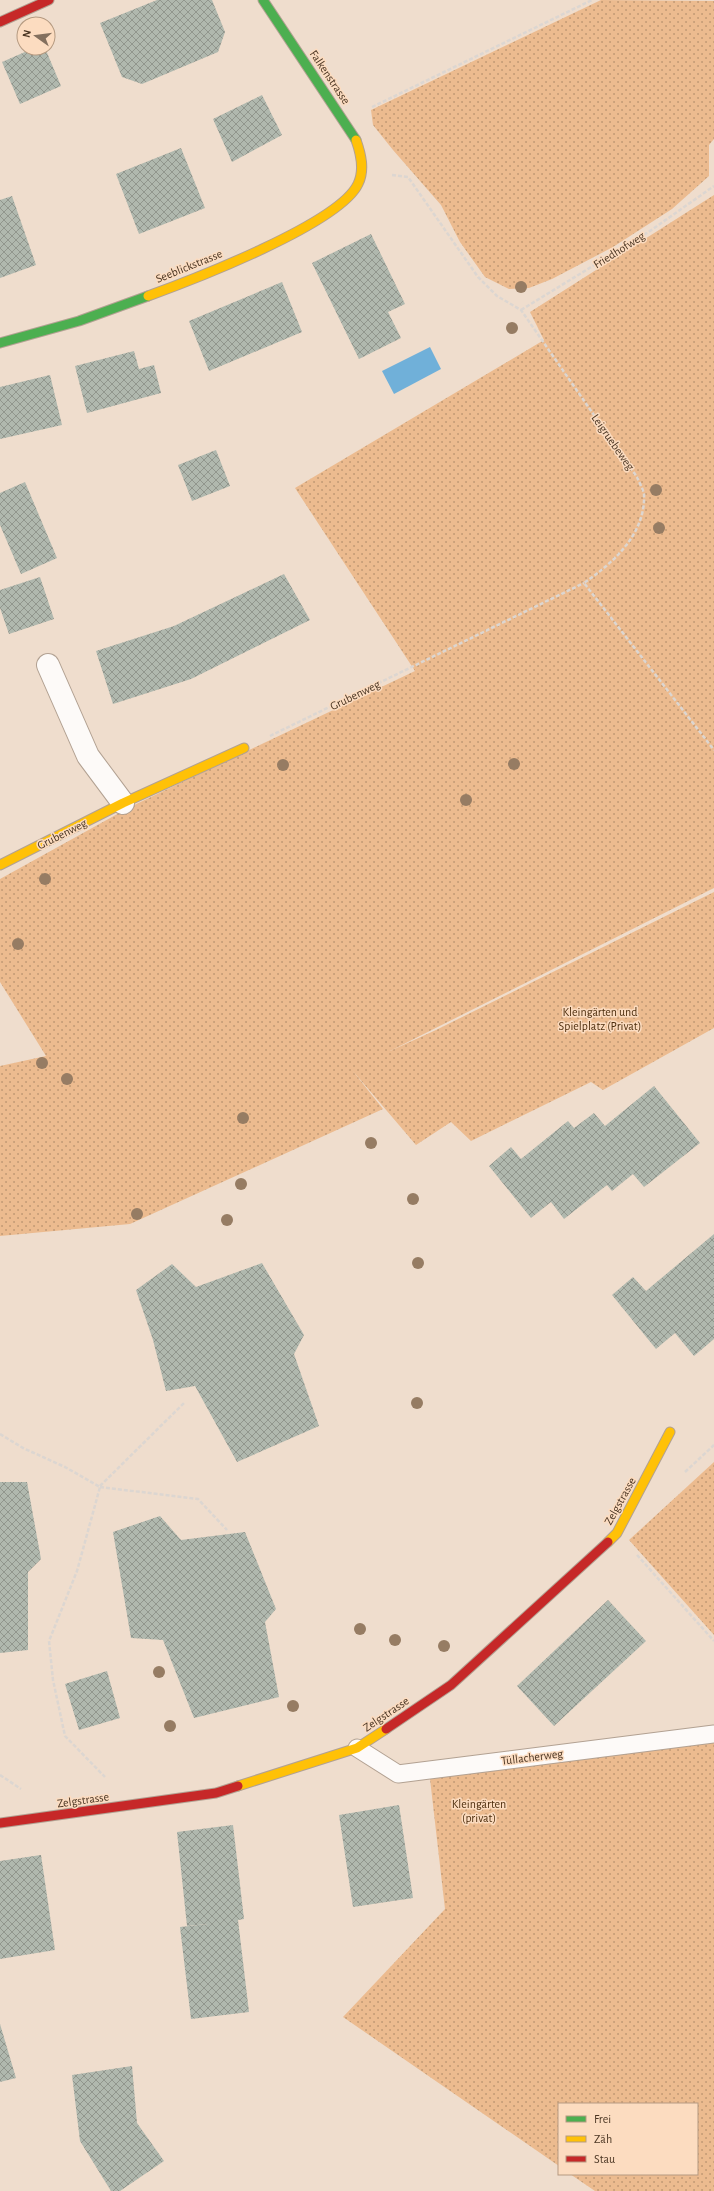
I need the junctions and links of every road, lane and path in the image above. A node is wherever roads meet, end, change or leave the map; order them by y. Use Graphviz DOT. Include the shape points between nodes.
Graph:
graph roads {
  1 [pos="49,0"];
  2 [pos="263,0"];
  3 [pos="592,0"];
  4 [pos="0,22"];
  5 [pos="345,120"];
  6 [pos="362,172"];
  7 [pos="714,186"];
  8 [pos="521,310"];
  9 [pos="0,343"];
  10 [pos="584,583"];
  11 [pos="48,666"];
  12 [pos="244,748"];
  13 [pos="714,750"];
  14 [pos="124,803"];
  15 [pos="0,866"];
  16 [pos="185,1402"];
  17 [pos="670,1432"];
  18 [pos="0,1434"];
  19 [pos="100,1487"];
  20 [pos="227,1530"];
  21 [pos="617,1533"];
  22 [pos="714,1641"];
  23 [pos="714,1734"];
  24 [pos="357,1748"];
  25 [pos="131,1805"];
  26 [pos="0,1823"];
  1 -- 4 [label="street"];
  2 -- 5 [label="street, Falkenstrasse"];
  3 -- 5 [label="path"];
  5 -- 6 [label="street, Falkenstrasse" via="360,148"];
  6 -- 8 [label="path, Leigruebeweg" via="408,177 478,278 497,296"];
  6 -- 9 [label="street, Seeblickstrasse" via="359,183 345,200 290,236 195,278 106,311"];
  7 -- 8 [label="path, Friedhofweg" via="650,231"];
  8 -- 10 [label="path, Leigruebeweg" via="637,477 644,494 642,511 635,531 624,551"];
  10 -- 12 [label="path, Grubenweg"];
  10 -- 13 [label="path"];
  11 -- 14 [label="street" via="88,756"];
  12 -- 14 [label="street, Grubenweg"];
  14 -- 15 [label="street, Grubenweg"];
  16 -- 19 [label="path"];
  17 -- 21 [label="street, Zelgstrasse"];
  18 -- 19 [label="path"];
  19 -- 20 [label="path" via="198,1499"];
  19 -- 25 [label="path" via="77,1571 49,1641 65,1736"];
  21 -- 22 [label="path"];
  21 -- 24 [label="street, Zelgstrasse" via="451,1685"];
  23 -- 24 [label="lane, Tüllacherweg" via="398,1774"];
  24 -- 25 [label="street, Zelgstrasse" via="216,1793"];
  25 -- 26 [label="street, Zelgstrasse"];
}
